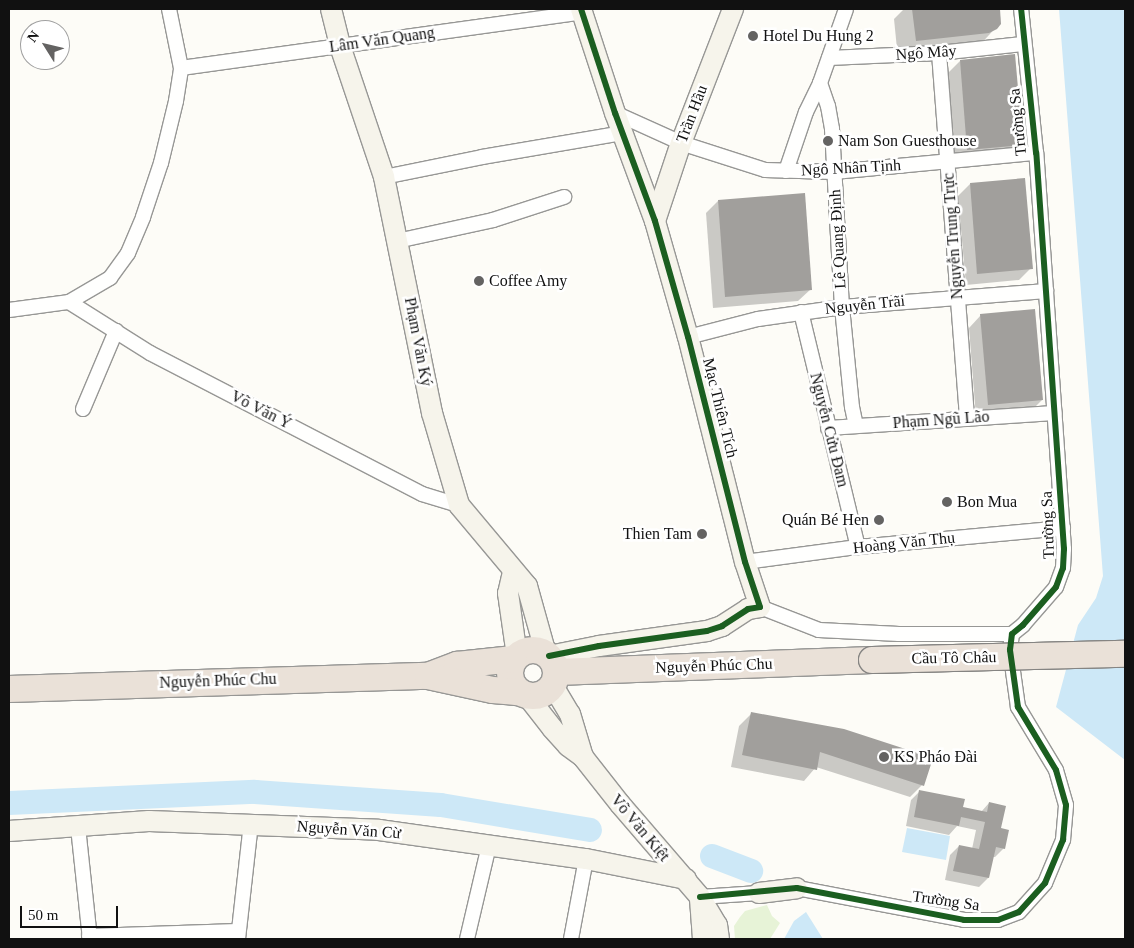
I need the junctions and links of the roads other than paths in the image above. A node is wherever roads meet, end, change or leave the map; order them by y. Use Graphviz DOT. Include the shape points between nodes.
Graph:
graph roads {
  1 [pos="169,9"];
  2 [pos="331,9"];
  3 [pos="732,9"];
  4 [pos="846,9"];
  5 [pos="1021,9"];
  6 [pos="582,10"];
  7 [pos="1023,44"];
  8 [pos="340,46"];
  9 [pos="939,53"];
  10 [pos="829,58"];
  11 [pos="181,68"];
  12 [pos="820,83"];
  13 [pos="615,113"];
  14 [pos="622,133"];
  15 [pos="681,143"];
  16 [pos="1036,152"];
  17 [pos="948,161"];
  18 [pos="786,171"];
  19 [pos="834,172"];
  20 [pos="384,177"];
  21 [pos="564,197"];
  22 [pos="655,220"];
  23 [pos="397,241"];
  24 [pos="1046,291"];
  25 [pos="958,297"];
  26 [pos="69,302"];
  27 [pos="842,307"];
  28 [pos="9,310"];
  29 [pos="802,312"];
  30 [pos="116,331"];
  31 [pos="688,337"];
  32 [pos="83,409"];
  33 [pos="1055,413"];
  34 [pos="967,419"];
  35 [pos="856,426"];
  36 [pos="828,428"];
  37 [pos="459,505"];
  38 [pos="1063,528"];
  39 [pos="858,547"];
  40 [pos="745,562"];
  41 [pos="514,572"];
  42 [pos="760,607"];
  43 [pos="1012,634"];
  44 [pos="1125,654"];
  45 [pos="516,657"];
  46 [pos="872,660"];
  47 [pos="551,667"];
  48 [pos="428,676"];
  49 [pos="9,689"];
  50 [pos="523,694"];
  51 [pos="583,756"];
  52 [pos="251,824"];
  53 [pos="78,826"];
  54 [pos="9,831"];
  55 [pos="489,845"];
  56 [pos="586,859"];
  57 [pos="686,879"];
  58 [pos="797,888"];
  59 [pos="759,893"];
  60 [pos="700,897"];
  61 [pos="238,935"];
  62 [pos="89,937"];
  63 [pos="467,939"];
  64 [pos="571,939"];
  65 [pos="703,939"];
  66 [pos="719,939"];
  1 -- 11 [label="street"];
  2 -- 8 [label="street, Phạm Văn Ký"];
  3 -- 15 [label="street, Trần Hầu"];
  4 -- 10 [label="street"];
  5 -- 7 [label="street, Trường Sa"];
  6 -- 8 [label="street, Lâm Văn Quang"];
  6 -- 13 [label="street, Mạc Thiên Tích"];
  7 -- 9 [label="street, Ngô Mây"];
  7 -- 16 [label="street, Trường Sa"];
  8 -- 11 [label="street, Lâm Văn Quang"];
  8 -- 20 [label="street, Phạm Văn Ký"];
  9 -- 10 [label="street, Ngô Mây"];
  9 -- 17 [label="street, Nguyễn Trung Trực"];
  10 -- 12 [label="street"];
  11 -- 26 [label="street" via="161,163 128,253 110,278"];
  12 -- 18 [label="street" via="806,112"];
  12 -- 19 [label="street, Lê Quang Định" via="832,129"];
  13 -- 14 [label="street, Mạc Thiên Tích"];
  13 -- 15 [label="street, Ngô Nhân Tịnh"];
  14 -- 20 [label="street" via="482,156"];
  14 -- 22 [label="street, Mạc Thiên Tích"];
  15 -- 18 [label="street, Ngô Nhân Tịnh" via="765,170"];
  15 -- 22 [label="street, Trần Hầu"];
  16 -- 17 [label="street, Ngô Nhân Tịnh"];
  16 -- 24 [label="street, Trường Sa"];
  17 -- 19 [label="street, Ngô Nhân Tịnh"];
  17 -- 25 [label="street, Nguyễn Trung Trực"];
  18 -- 19 [label="street, Ngô Nhân Tịnh"];
  19 -- 27 [label="street, Lê Quang Định"];
  20 -- 23 [label="street, Phạm Văn Ký"];
  21 -- 23 [label="street" via="493,220"];
  22 -- 31 [label="street, Mạc Thiên Tích"];
  23 -- 37 [label="street, Phạm Văn Ký" via="432,413"];
  24 -- 25 [label="street, Nguyễn Trãi"];
  24 -- 33 [label="street, Trường Sa"];
  25 -- 27 [label="street, Nguyễn Trãi"];
  25 -- 34 [label="street, Nguyễn Trung Trực"];
  26 -- 28 [label="street"];
  26 -- 30 [label="street, Võ Văn Ý"];
  27 -- 29 [label="street, Nguyễn Trãi"];
  27 -- 35 [label="street, Lê Quang Định"];
  29 -- 31 [label="street, Nguyễn Trãi" via="758,319"];
  29 -- 36 [label="street, Nguyễn Cửu Đam"];
  30 -- 32 [label="street"];
  30 -- 37 [label="street, Võ Văn Ý" via="150,353 422,494"];
  31 -- 40 [label="street, Mạc Thiên Tích"];
  33 -- 34 [label="street, Phạm Ngũ Lão"];
  33 -- 38 [label="street, Trường Sa"];
  34 -- 35 [label="street, Phạm Ngũ Lão"];
  35 -- 36 [label="street, Phạm Ngũ Lão"];
  36 -- 39 [label="street, Nguyễn Cửu Đam"];
  37 -- 41 [label="street, Phạm Văn Ký"];
  38 -- 39 [label="street, Hoàng Văn Thụ"];
  38 -- 43 [label="street, Trường Sa" via="1063,568 1056,587"];
  39 -- 40 [label="street, Hoàng Văn Thụ"];
  40 -- 42 [label="street, Mạc Thiên Tích"];
  41 -- 45 [label="street" via="508,593"];
  41 -- 47 [label="street, Phạm Văn Ký" via="527,586"];
  42 -- 43 [label="street" via="819,630"];
  42 -- 47 [label="street" via="748,609 707,632 599,646"];
  43 -- 58 [label="street, Trường Sa" via="1010,650 1018,707 1056,770 1066,805 1063,840 1045,883 1019,912 998,920 964,920"];
  44 -- 46 [label="highway, Cầu Tô Châu, bridge"];
  45 -- 47 [label="highway" via="532,650"];
  45 -- 48 [label="highway, Nguyễn Phúc Chu" via="457,665"];
  45 -- 50 [label="highway" via="509,672 510,680"];
  46 -- 47 [label="highway, Nguyễn Phúc Chu"];
  47 -- 50 [label="highway" via="544,695"];
  47 -- 51 [label="street, Võ Văn Kiệt"];
  48 -- 49 [label="highway, Nguyễn Phúc Chu"];
  48 -- 50 [label="highway, Nguyễn Phúc Chu"];
  50 -- 51 [label="street, Võ Văn Kiệt" via="562,740"];
  51 -- 57 [label="street, Võ Văn Kiệt"];
  52 -- 53 [label="street, Nguyễn Văn Cừ" via="149,821"];
  52 -- 55 [label="street, Nguyễn Văn Cừ" via="380,830"];
  52 -- 61 [label="street"];
  53 -- 54 [label="street, Nguyễn Văn Cừ"];
  53 -- 62 [label="street"];
  55 -- 56 [label="street, Nguyễn Văn Cừ"];
  55 -- 63 [label="street"];
  56 -- 57 [label="street, Nguyễn Văn Cừ"];
  56 -- 64 [label="street"];
  57 -- 60 [label="street, Võ Văn Kiệt"];
  58 -- 59 [label="street, Trường Sa"];
  59 -- 60 [label="street, Trường Sa"];
  60 -- 65 [label="street"];
  60 -- 66 [label="street, Võ Văn Kiệt" via="717,925"];
  61 -- 62 [label="street"];
}
